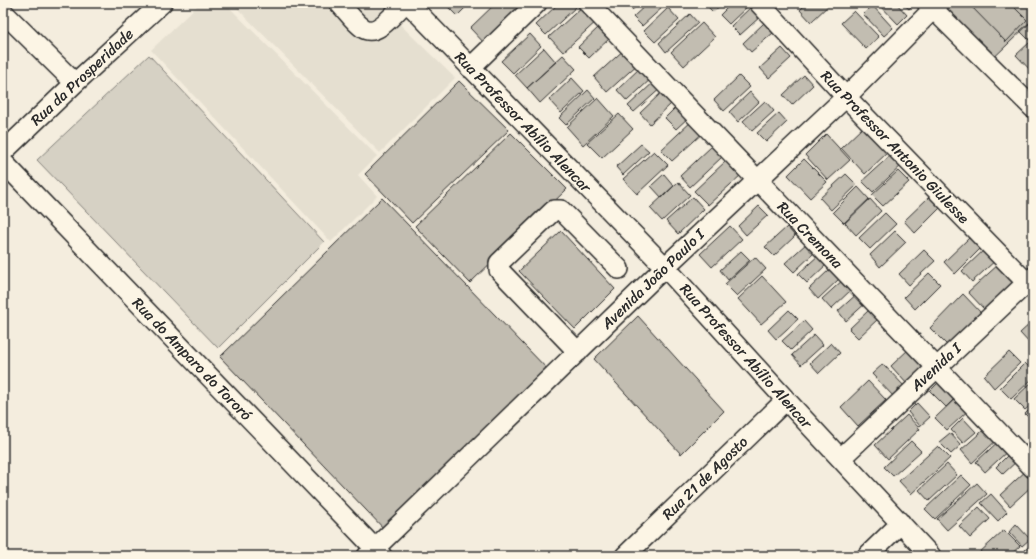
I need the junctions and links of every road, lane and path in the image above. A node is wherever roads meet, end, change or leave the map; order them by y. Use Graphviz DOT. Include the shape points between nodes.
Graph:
graph roads {
  1 [pos="162,3"];
  2 [pos="339,3"];
  3 [pos="405,3"];
  4 [pos="408,3"];
  5 [pos="538,3"];
  6 [pos="588,3"];
  7 [pos="759,3"];
  8 [pos="933,5"];
  9 [pos="3,12"];
  10 [pos="470,68"];
  11 [pos="75,83"];
  12 [pos="846,97"];
  13 [pos="1033,108"];
  14 [pos="3,152"];
  15 [pos="3,162"];
  16 [pos="757,180"];
  17 [pos="665,267"];
  18 [pos="619,268"];
  19 [pos="1031,283"];
  20 [pos="578,352"];
  21 [pos="936,366"];
  22 [pos="786,400"];
  23 [pos="841,458"];
  24 [pos="1033,468"];
  25 [pos="901,523"];
  26 [pos="374,554"];
  27 [pos="625,556"];
  28 [pos="867,556"];
  29 [pos="931,556"];
  1 -- 11 [label="street, Rua da Prosperidade"];
  2 -- 3 [label="street" via="364,29 373,30 380,27"];
  4 -- 10 [label="street, Rua Professor Abílio Alencar"];
  5 -- 10 [label="street"];
  6 -- 16 [label="street, Rua Cremona"];
  7 -- 12 [label="street, Rua Professor Antonio Giulesse"];
  8 -- 12 [label="street, Avenida João Paulo I"];
  8 -- 13 [label="street"];
  9 -- 11 [label="street"];
  10 -- 17 [label="street, Rua Professor Abílio Alencar"];
  11 -- 14 [label="street, Rua da Prosperidade"];
  12 -- 16 [label="street, Avenida João Paulo I"];
  12 -- 19 [label="street, Rua Professor Antonio Giulesse"];
  15 -- 26 [label="street, Rua do Amparo do Tororó"];
  16 -- 17 [label="street, Avenida João Paulo I"];
  16 -- 21 [label="street, Rua Cremona"];
  17 -- 20 [label="street, Avenida João Paulo I"];
  17 -- 22 [label="street, Rua Professor Abílio Alencar"];
  18 -- 20 [label="street" via="561,210 554,210 499,263 499,270"];
  19 -- 21 [label="street, Avenida I"];
  20 -- 26 [label="street, Avenida João Paulo I"];
  21 -- 23 [label="street, Avenida I"];
  21 -- 24 [label="street, Rua Cremona"];
  22 -- 23 [label="street, Rua Professor Abílio Alencar"];
  22 -- 27 [label="street, Rua 21 de Agosto"];
  23 -- 25 [label="street, Rua Professor Abílio Alencar"];
  25 -- 28 [label="street"];
  25 -- 29 [label="street, Rua Professor Abílio Alencar"];
}
